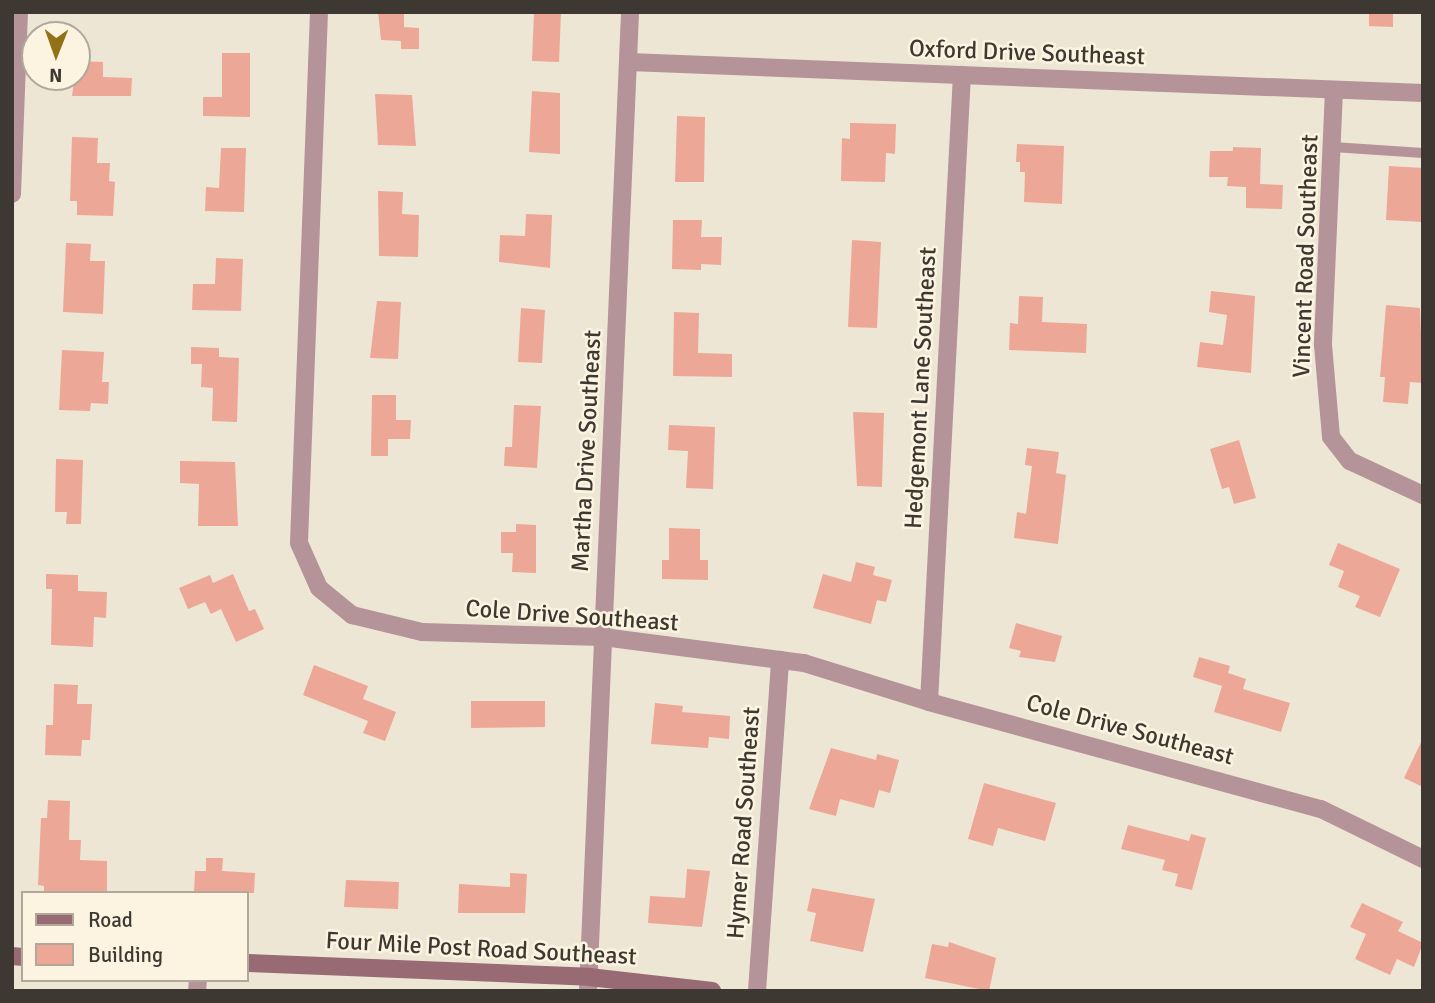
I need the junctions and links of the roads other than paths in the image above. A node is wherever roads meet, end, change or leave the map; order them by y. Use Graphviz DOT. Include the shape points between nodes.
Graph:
graph roads {
  1 [pos="19,12"];
  2 [pos="319,12"];
  3 [pos="630,12"];
  4 [pos="629,62"];
  5 [pos="962,75"];
  6 [pos="1334,90"];
  7 [pos="1423,93"];
  8 [pos="1333,147"];
  9 [pos="1423,153"];
  10 [pos="12,194"];
  11 [pos="1423,495"];
  12 [pos="603,637"];
  13 [pos="780,660"];
  14 [pos="929,702"];
  15 [pos="1423,859"];
  16 [pos="248,963"];
  17 [pos="588,984"];
  18 [pos="712,991"];
  19 [pos="757,991"];
  1 -- 10 [label="street"];
  2 -- 12 [label="street, Cole Drive Southeast" via="299,543 314,577 319,588 352,615 380,624 422,632"];
  3 -- 4 [label="street, Martha Drive Southeast"];
  4 -- 5 [label="street, Oxford Drive Southeast"];
  4 -- 12 [label="street, Martha Drive Southeast"];
  5 -- 6 [label="street, Oxford Drive Southeast"];
  5 -- 14 [label="street, Hedgemont Lane Southeast"];
  6 -- 7 [label="street, Oxford Drive Southeast"];
  6 -- 8 [label="street, Vincent Road Southeast"];
  8 -- 9 [label="lane"];
  8 -- 11 [label="street, Vincent Road Southeast" via="1323,345 1331,438 1350,461"];
  12 -- 13 [label="street, Cole Drive Southeast"];
  12 -- 17 [label="street, Martha Drive Southeast"];
  13 -- 14 [label="street, Cole Drive Southeast"];
  13 -- 19 [label="street, Hymer Road Southeast"];
  14 -- 15 [label="street, Cole Drive Southeast" via="1321,809"];
  16 -- 17 [label="main road, Four Mile Post Road Southeast"];
  17 -- 18 [label="main road, Four Mile Post Road Southeast"];
}
